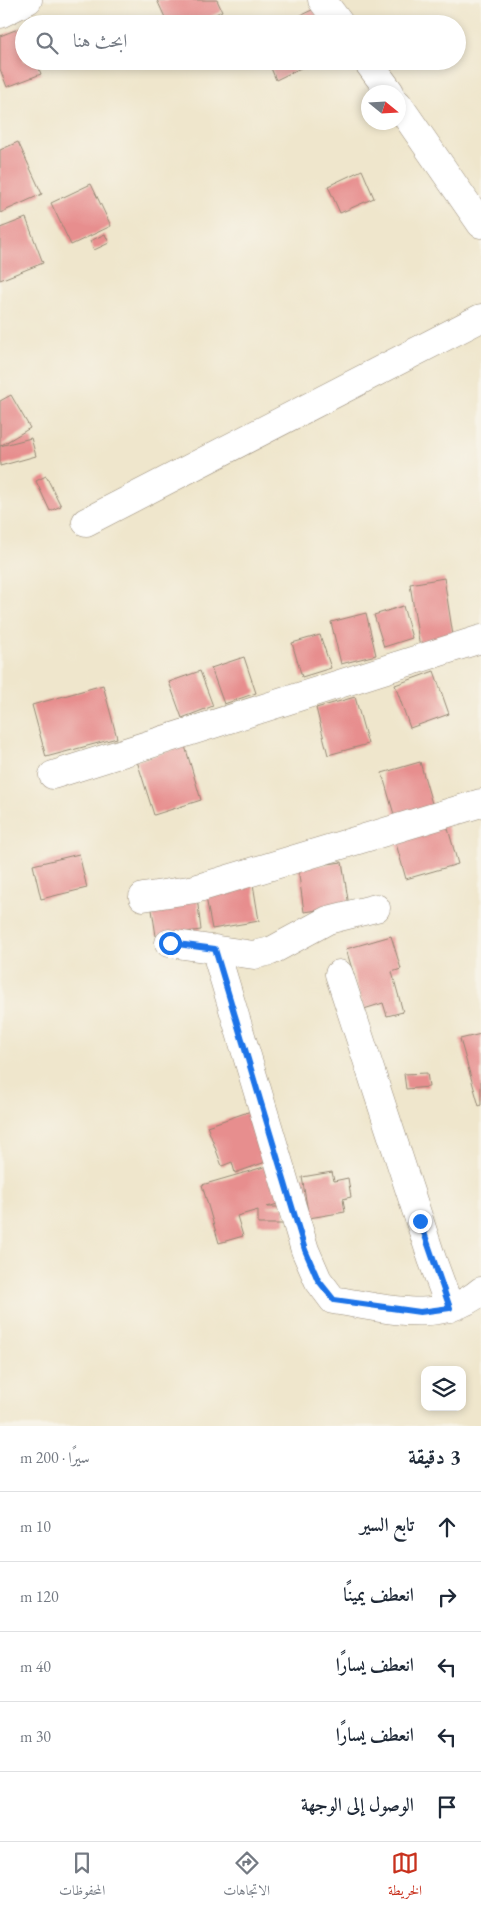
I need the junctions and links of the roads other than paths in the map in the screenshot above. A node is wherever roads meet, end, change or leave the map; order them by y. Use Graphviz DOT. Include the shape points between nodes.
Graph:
graph roads {
  1 [pos="28,0"];
  2 [pos="322,0"];
  3 [pos="0,14"];
  4 [pos="333,15"];
  5 [pos="374,70"];
  6 [pos="385,85"];
  7 [pos="406,116"];
  8 [pos="481,224"];
  9 [pos="481,318"];
  10 [pos="86,522"];
  11 [pos="481,639"];
  12 [pos="53,775"];
  13 [pos="481,803"];
  14 [pos="143,898"];
  15 [pos="376,908"];
  16 [pos="170,943"];
  17 [pos="215,949"];
  18 [pos="339,974"];
  19 [pos="481,1292"];
  20 [pos="450,1308"];
  1 -- 3 [label="street"];
  2 -- 4 [label="street"];
  5 -- 6 [label="street"];
  7 -- 8 [label="street"];
  9 -- 10 [label="street"];
  11 -- 12 [label="street"];
  13 -- 14 [label="street" via="195,889"];
  15 -- 17 [label="street" via="328,920 271,951 254,955"];
  16 -- 17 [label="street"];
  17 -- 20 [label="street" via="305,1250 318,1280 334,1300 420,1312"];
  18 -- 20 [label="street"];
  19 -- 20 [label="street"];
}
